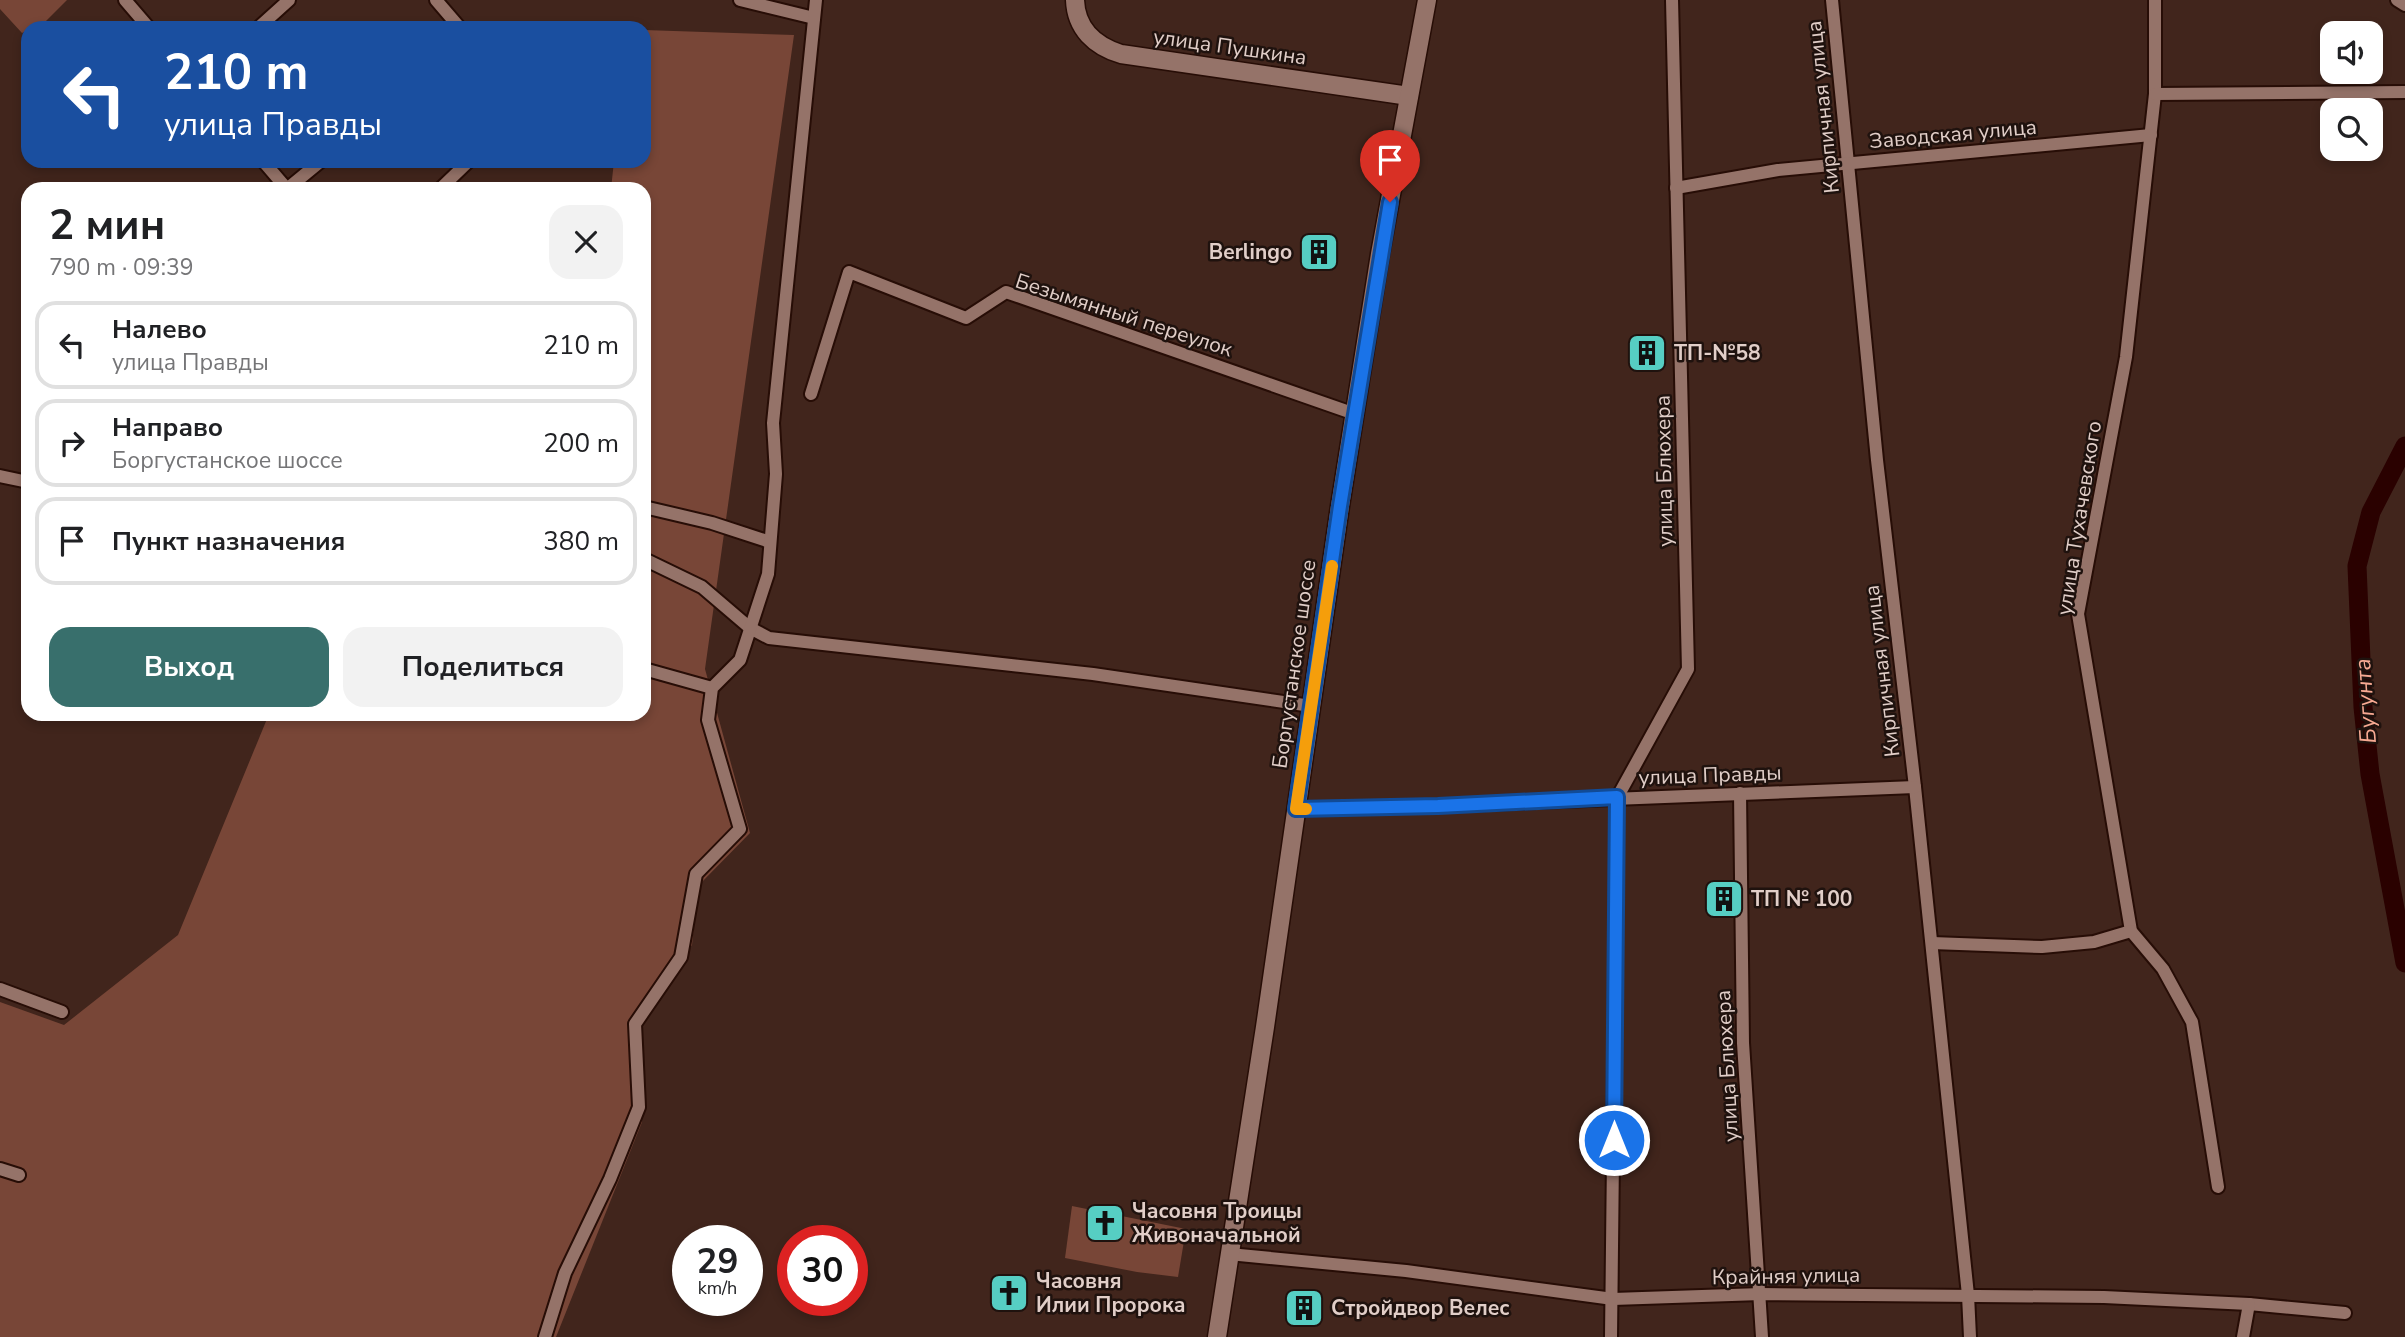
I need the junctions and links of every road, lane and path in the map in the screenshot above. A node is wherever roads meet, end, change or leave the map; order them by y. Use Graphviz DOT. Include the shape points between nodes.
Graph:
graph roads {
  1 [pos="125,0"];
  2 [pos="289,0"];
  3 [pos="436,0"];
  4 [pos="740,0"];
  5 [pos="816,0"];
  6 [pos="1075,0"];
  7 [pos="1427,0"];
  8 [pos="1672,0"];
  9 [pos="1832,0"];
  10 [pos="2155,0"];
  11 [pos="2397,0"];
  12 [pos="2405,5"];
  13 [pos="814,18"];
  14 [pos="143,21"];
  15 [pos="266,21"];
  16 [pos="454,21"];
  17 [pos="2405,93"];
  18 [pos="2155,94"];
  19 [pos="1409,96"];
  20 [pos="2151,135"];
  21 [pos="1849,163"];
  22 [pos="269,168"];
  23 [pos="312,168"];
  24 [pos="462,168"];
  25 [pos="281,182"];
  26 [pos="296,182"];
  27 [pos="447,182"];
  28 [pos="1676,188"];
  29 [pos="811,394"];
  30 [pos="1355,414"];
  31 [pos="0,476"];
  32 [pos="21,480"];
  33 [pos="651,510"];
  34 [pos="771,542"];
  35 [pos="651,562"];
  36 [pos="750,628"];
  37 [pos="651,671"];
  38 [pos="712,688"];
  39 [pos="1311,706"];
  40 [pos="1915,787"];
  41 [pos="1740,793"];
  42 [pos="1617,797"];
  43 [pos="1296,809"];
  44 [pos="2131,931"];
  45 [pos="1932,943"];
  46 [pos="0,989"];
  47 [pos="62,1012"];
  48 [pos="0,1169"];
  49 [pos="19,1175"];
  50 [pos="2218,1187"];
  51 [pos="1229,1254"];
  52 [pos="1761,1294"];
  53 [pos="1968,1294"];
  54 [pos="1613,1299"];
  55 [pos="2249,1304"];
  56 [pos="2345,1313"];
  57 [pos="545,1337"];
  58 [pos="1217,1337"];
  59 [pos="1611,1337"];
  60 [pos="1762,1337"];
  61 [pos="1970,1337"];
  62 [pos="2243,1337"];
  1 -- 14 [label="street"];
  2 -- 15 [label="street"];
  3 -- 16 [label="street"];
  4 -- 13 [label="street"];
  5 -- 13 [label="street"];
  6 -- 19 [label="street, улица Пушкина" via="1087,34 1101,47 1121,54"];
  7 -- 19 [label="street, Боргустанское шоссе"];
  8 -- 28 [label="street, улица Блюхера"];
  9 -- 21 [label="street, Кирпичная улица"];
  10 -- 18 [label="street, улица Тухачевского"];
  11 -- 12 [label="street"];
  13 -- 34 [label="street" via="773,423 776,474"];
  17 -- 18 [label="street"];
  18 -- 20 [label="street, улица Тухачевского"];
  19 -- 30 [label="street, Боргустанское шоссе"];
  20 -- 21 [label="street, Заводская улица"];
  20 -- 44 [label="street, улица Тухачевского" via="2126,357 2078,614"];
  21 -- 28 [label="street, Заводская улица"];
  21 -- 40 [label="street, Кирпичная улица"];
  22 -- 25 [label="street"];
  23 -- 26 [label="street"];
  24 -- 27 [label="street"];
  28 -- 42 [label="street, улица Блюхера" via="1688,669"];
  29 -- 30 [label="street, Безымянный переулок" via="849,272 966,318 1006,292"];
  30 -- 39 [label="street, Боргустанское шоссе"];
  31 -- 32 [label="street"];
  33 -- 34 [label="street"];
  34 -- 36 [label="street" via="768,574"];
  35 -- 36 [label="street" via="702,587"];
  36 -- 38 [label="street" via="740,660"];
  36 -- 39 [label="street" via="769,638 1093,674"];
  37 -- 38 [label="street"];
  38 -- 57 [label="street" via="708,720 740,829 696,874 681,957 635,1024 639,1107 565,1273"];
  39 -- 43 [label="street, Боргустанское шоссе"];
  40 -- 41 [label="street, улица Правды"];
  40 -- 45 [label="street, Кирпичная улица"];
  41 -- 42 [label="street, улица Правды"];
  41 -- 52 [label="street, улица Блюхера" via="1743,1043"];
  42 -- 43 [label="street, улица Правды"];
  42 -- 54 [label="street"];
  43 -- 51 [label="street, Боргустанское шоссе"];
  44 -- 45 [label="street" via="2094,942 2042,947"];
  44 -- 50 [label="street, улица Тухачевского" via="2163,970 2192,1022"];
  45 -- 53 [label="street, Кирпичная улица"];
  46 -- 47 [label="street"];
  48 -- 49 [label="street"];
  51 -- 54 [label="street, Крайняя улица" via="1406,1271"];
  51 -- 58 [label="street, Боргустанское шоссе"];
  52 -- 53 [label="street, Крайняя улица"];
  52 -- 54 [label="street, Крайняя улица"];
  52 -- 60 [label="street, улица Блюхера"];
  53 -- 55 [label="street, Крайняя улица"];
  53 -- 61 [label="street, Кирпичная улица"];
  54 -- 59 [label="street"];
  55 -- 56 [label="street, Крайняя улица"];
  55 -- 62 [label="street"];
}
